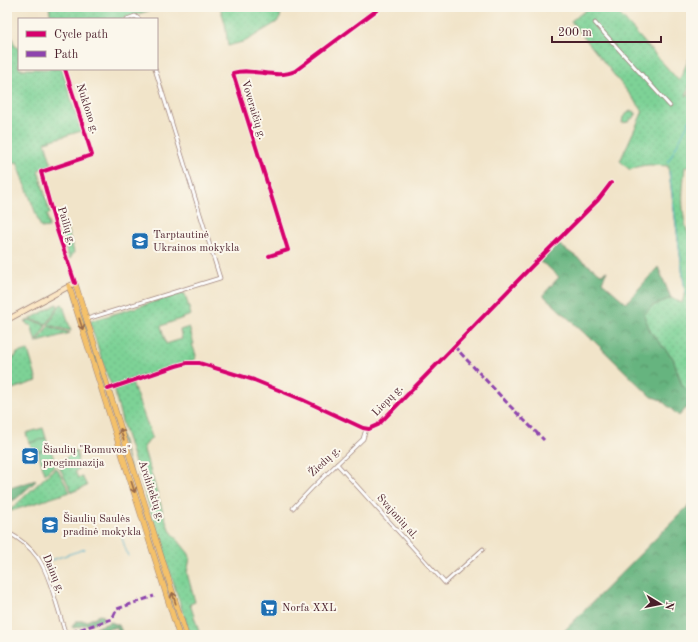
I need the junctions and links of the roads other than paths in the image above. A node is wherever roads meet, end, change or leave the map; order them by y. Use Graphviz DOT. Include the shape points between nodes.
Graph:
graph roads {
  1 [pos="382,7"];
  2 [pos="595,23"];
  3 [pos="65,70"];
  4 [pos="155,70"];
  5 [pos="670,106"];
  6 [pos="41,172"];
  7 [pos="612,183"];
  8 [pos="269,256"];
  9 [pos="75,284"];
  10 [pos="69,286"];
  11 [pos="86,319"];
  12 [pos="7,320"];
  13 [pos="108,389"];
  14 [pos="366,429"];
  15 [pos="124,449"];
  16 [pos="337,464"];
  17 [pos="293,508"];
  18 [pos="7,532"];
  19 [pos="483,549"];
  20 [pos="66,635"];
  21 [pos="179,635"];
  22 [pos="186,635"];
  1 -- 8 [label="street, Voveraičių g." via="296,71 287,74 244,71 233,73 288,250"];
  2 -- 5 [label="street"];
  3 -- 6 [label="street, Nuklono g." via="92,155"];
  4 -- 11 [label="street" via="220,278"];
  6 -- 9 [label="street, Pailių g."];
  7 -- 14 [label="street, Liepų g." via="378,425"];
  9 -- 10 [label="main road"];
  9 -- 11 [label="main road, Architektų g."];
  10 -- 12 [label="main road"];
  10 -- 15 [label="main road, Architektų g., one-way"];
  11 -- 13 [label="main road, Architektų g."];
  13 -- 14 [label="street, Liepų g." via="176,366 199,363 267,385"];
  15 -- 13 [label="main road, Architektų g., one-way"];
  14 -- 16 [label="street, Žiedų g." via="363,439"];
  15 -- 21 [label="main road, Architektų g., one-way"];
  22 -- 15 [label="main road, Architektų g., one-way"];
  16 -- 17 [label="street, Žiedų g."];
  16 -- 19 [label="street, Svajonių al." via="445,583"];
  18 -- 20 [label="street, Dainų g." via="26,545 40,562"];
}
